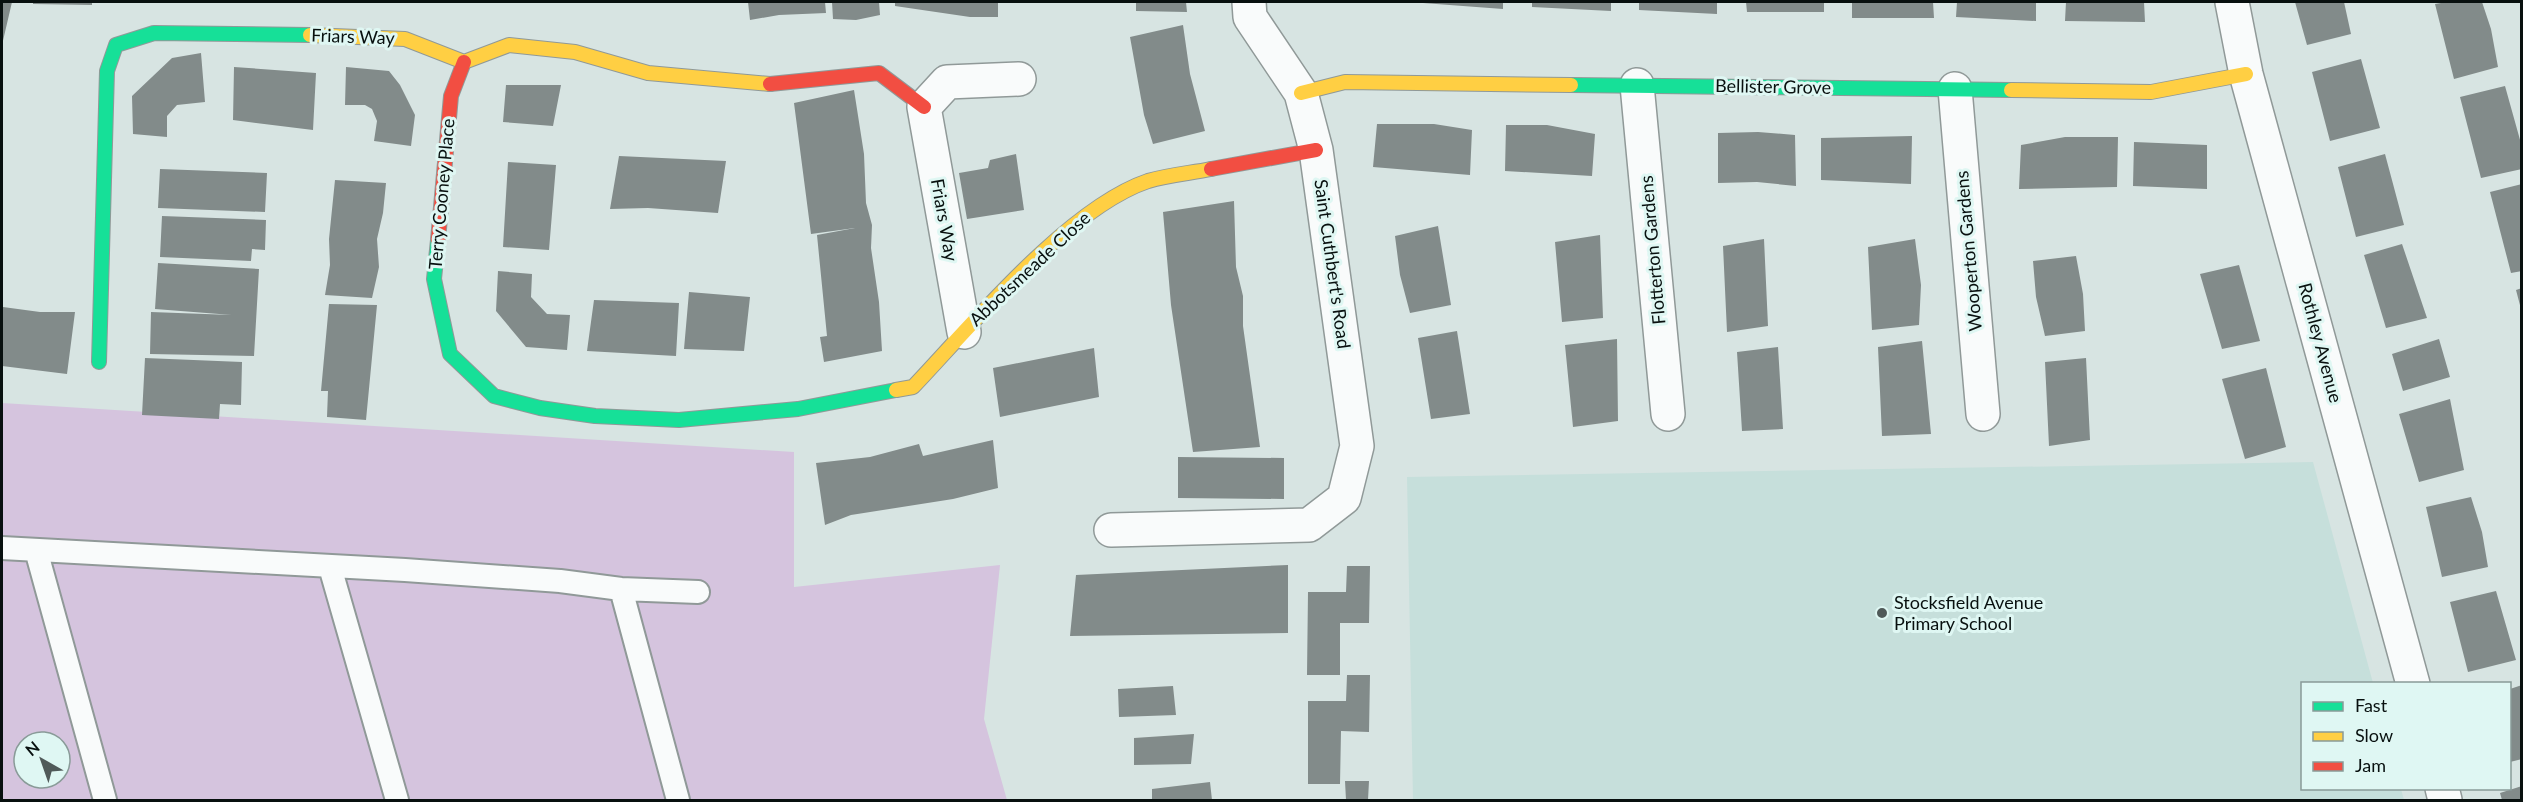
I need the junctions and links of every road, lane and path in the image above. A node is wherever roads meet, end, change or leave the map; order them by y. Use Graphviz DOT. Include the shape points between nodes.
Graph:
graph roads {
  1 [pos="1249,2"];
  2 [pos="2232,2"];
  3 [pos="464,63"];
  4 [pos="2246,74"];
  5 [pos="1019,79"];
  6 [pos="1637,85"];
  7 [pos="1955,89"];
  8 [pos="1300,93"];
  9 [pos="924,107"];
  10 [pos="1316,150"];
  11 [pos="964,332"];
  12 [pos="99,362"];
  13 [pos="798,409"];
  14 [pos="1668,414"];
  15 [pos="1983,414"];
  16 [pos="1111,530"];
  17 [pos="2,548"];
  18 [pos="36,550"];
  19 [pos="330,567"];
  20 [pos="621,589"];
  21 [pos="698,592"];
  22 [pos="2412,682"];
  23 [pos="105,801"];
  24 [pos="397,801"];
  25 [pos="678,801"];
  1 -- 8 [label="street, Saint Cuthbert's Road" via="1250,17"];
  2 -- 4 [label="street, Rothley Avenue"];
  3 -- 9 [label="street" via="509,45 575,52 648,73 760,85 879,74"];
  3 -- 12 [label="street, Friars Way" via="405,39 345,35 154,33 116,45 107,71"];
  3 -- 13 [label="street, Terry Cooney Place" via="451,96 434,279 450,354 494,396 540,408 595,416 680,420"];
  4 -- 7 [label="street, Bellister Grove" via="2151,92"];
  4 -- 22 [label="street, Rothley Avenue"];
  5 -- 9 [label="street" via="947,82"];
  6 -- 7 [label="street, Bellister Grove"];
  6 -- 8 [label="street, Bellister Grove" via="1345,82"];
  6 -- 14 [label="street, Flotterton Gardens"];
  7 -- 15 [label="street, Wooperton Gardens"];
  8 -- 10 [label="street, Saint Cuthbert's Road"];
  9 -- 11 [label="street, Friars Way"];
  10 -- 11 [label="street, Abbotsmeade Close" via="1148,181 1094,208 1016,278"];
  10 -- 16 [label="street, Saint Cuthbert's Road" via="1357,446 1344,498 1309,525"];
  11 -- 13 [label="street, Abbotsmeade Close" via="913,387"];
  17 -- 18 [label="lane"];
  18 -- 19 [label="lane"];
  18 -- 23 [label="lane"];
  19 -- 20 [label="lane" via="560,581"];
  19 -- 24 [label="lane"];
  20 -- 21 [label="lane"];
  20 -- 25 [label="lane"];
}
